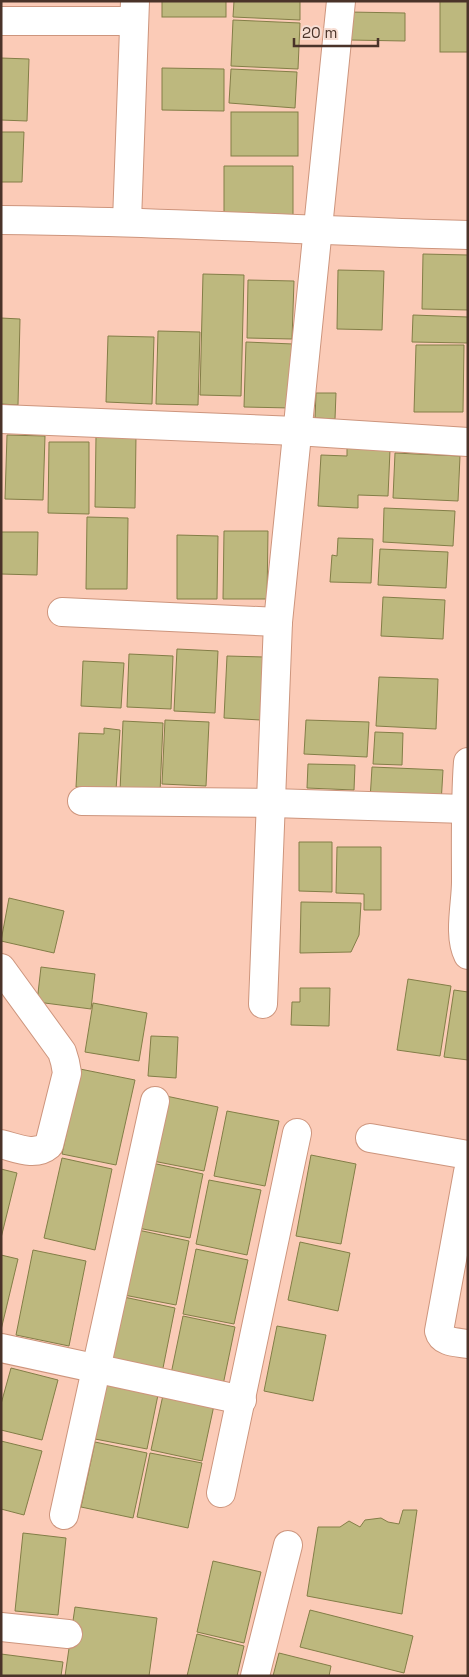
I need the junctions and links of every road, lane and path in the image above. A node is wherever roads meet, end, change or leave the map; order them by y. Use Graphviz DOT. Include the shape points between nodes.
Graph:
graph roads {
  1 [pos="341,1"];
  2 [pos="134,11"];
  3 [pos="1,21"];
  4 [pos="1,220"];
  5 [pos="127,221"];
  6 [pos="318,231"];
  7 [pos="468,235"];
  8 [pos="1,419"];
  9 [pos="296,431"];
  10 [pos="468,442"];
  11 [pos="62,612"];
  12 [pos="278,622"];
  13 [pos="468,762"];
  14 [pos="82,801"];
  15 [pos="272,803"];
  16 [pos="465,809"];
  17 [pos="468,954"];
  18 [pos="1,968"];
  19 [pos="263,1004"];
  20 [pos="155,1101"];
  21 [pos="297,1134"];
  22 [pos="370,1138"];
  23 [pos="1,1144"];
  24 [pos="468,1155"];
  25 [pos="468,1172"];
  26 [pos="468,1344"];
  27 [pos="1,1348"];
  28 [pos="98,1370"];
  29 [pos="242,1400"];
  30 [pos="221,1493"];
  31 [pos="64,1516"];
  32 [pos="288,1545"];
  33 [pos="1,1627"];
  34 [pos="68,1634"];
  35 [pos="255,1676"];
  1 -- 6 [label="street"];
  2 -- 3 [label="street"];
  2 -- 5 [label="street"];
  4 -- 5 [label="street"];
  5 -- 6 [label="street"];
  6 -- 7 [label="street"];
  6 -- 9 [label="street"];
  8 -- 9 [label="street"];
  9 -- 10 [label="street"];
  9 -- 12 [label="street"];
  11 -- 12 [label="street"];
  12 -- 15 [label="street"];
  13 -- 16 [label="street"];
  14 -- 15 [label="street"];
  15 -- 16 [label="street"];
  15 -- 19 [label="street"];
  16 -- 17 [label="street" via="464,938"];
  18 -- 23 [label="street" via="62,1052 67,1072 49,1146 34,1152"];
  20 -- 28 [label="street"];
  21 -- 29 [label="street"];
  22 -- 24 [label="street"];
  25 -- 26 [label="street" via="439,1331 444,1340"];
  27 -- 28 [label="street"];
  28 -- 29 [label="street"];
  28 -- 31 [label="street"];
  29 -- 30 [label="street"];
  32 -- 35 [label="street"];
  33 -- 34 [label="street"];
}
